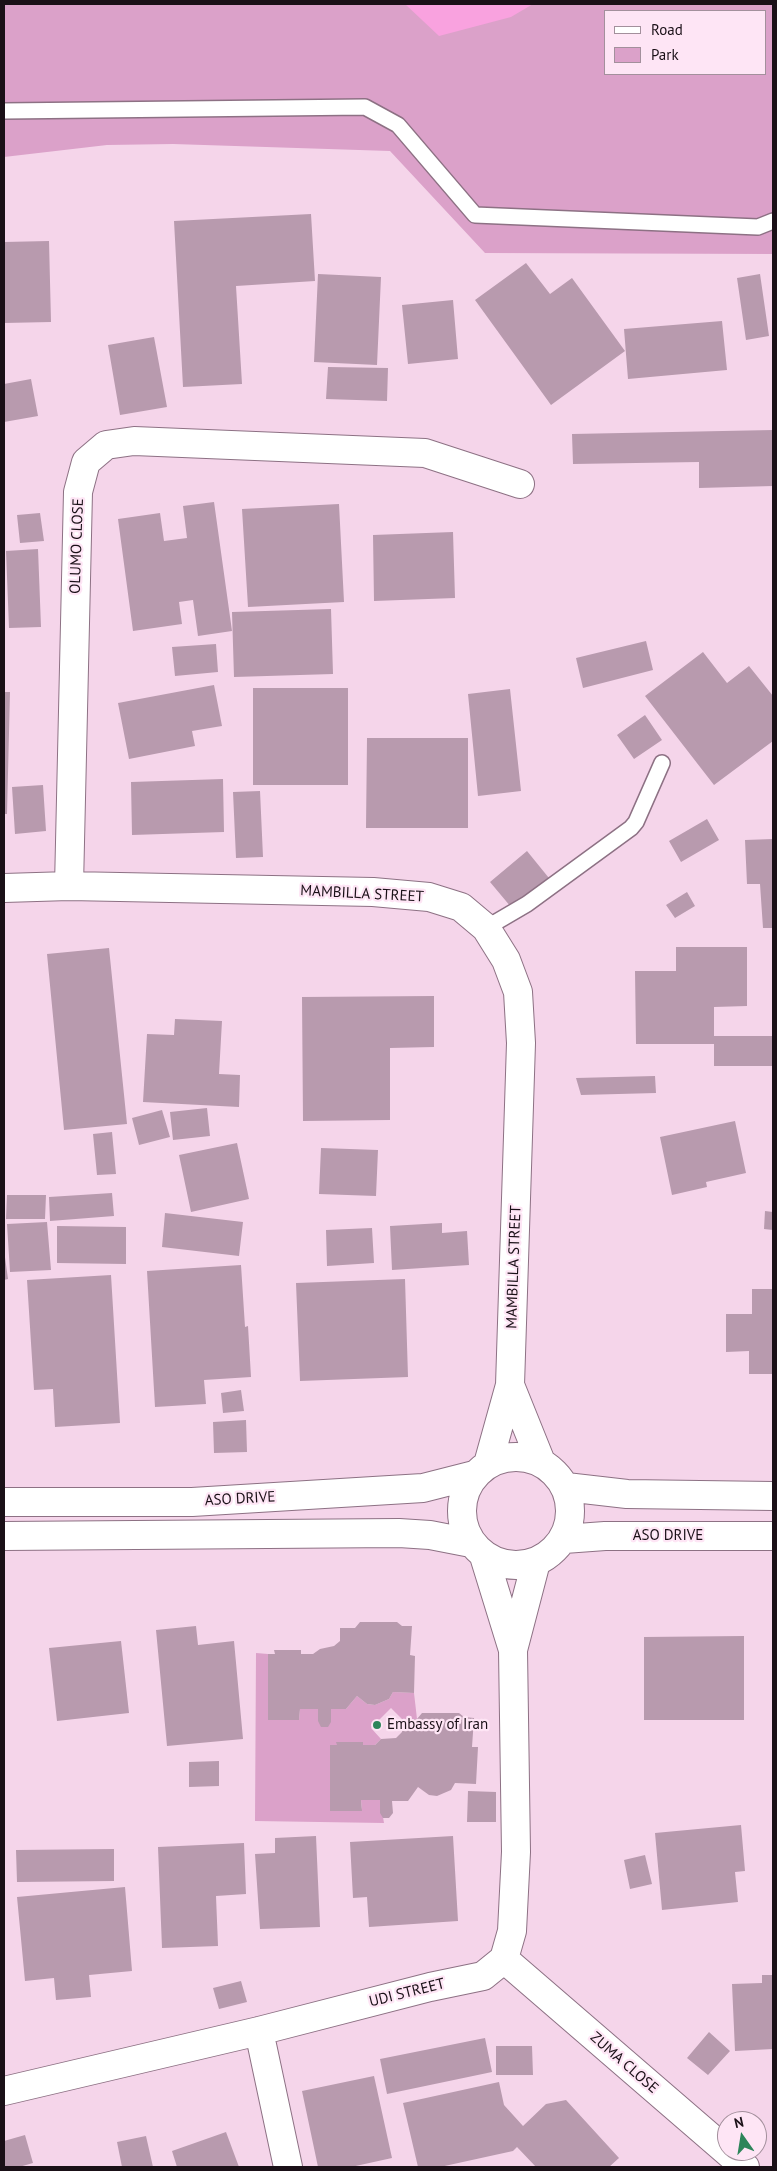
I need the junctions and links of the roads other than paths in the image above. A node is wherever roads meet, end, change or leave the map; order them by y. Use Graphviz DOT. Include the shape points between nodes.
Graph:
graph roads {
  1 [pos="4,111"];
  2 [pos="773,221"];
  3 [pos="520,484"];
  4 [pos="662,764"];
  5 [pos="69,886"];
  6 [pos="4,888"];
  7 [pos="486,928"];
  8 [pos="510,1385"];
  9 [pos="541,1462"];
  10 [pos="481,1470"];
  11 [pos="566,1488"];
  12 [pos="773,1496"];
  13 [pos="4,1502"];
  14 [pos="4,1536"];
  15 [pos="773,1536"];
  16 [pos="564,1539"];
  17 [pos="478,1549"];
  18 [pos="536,1562"];
  19 [pos="513,1650"];
  20 [pos="504,1959"];
  21 [pos="259,2031"];
  22 [pos="4,2091"];
  23 [pos="288,2167"];
  24 [pos="745,2167"];
  1 -- 2 [label="lane" via="365,107 398,125 475,215 758,227"];
  3 -- 5 [label="street, OLUMO CLOSE" via="425,453 134,441 106,445 86,462 78,492"];
  4 -- 7 [label="lane" via="631,828 527,904"];
  5 -- 6 [label="street, MAMBILLA STREET"];
  5 -- 7 [label="street, MAMBILLA STREET" via="373,892 429,897 461,907"];
  7 -- 8 [label="street, MAMBILLA STREET" via="506,960 518,992 521,1043"];
  8 -- 9 [label="street"];
  8 -- 10 [label="street"];
  9 -- 10 [label="street" via="524,1457 505,1457"];
  9 -- 11 [label="street" via="556,1472"];
  10 -- 13 [label="street, ASO DRIVE" via="423,1488 201,1502"];
  10 -- 17 [label="street" via="465,1491 461,1508 463,1527"];
  11 -- 12 [label="street" via="627,1494"];
  11 -- 16 [label="street" via="571,1504 570,1522"];
  14 -- 17 [label="street" via="398,1533 430,1535"];
  15 -- 16 [label="street, ASO DRIVE"];
  16 -- 18 [label="street" via="551,1553"];
  17 -- 18 [label="street" via="501,1564 518,1566"];
  17 -- 19 [label="street"];
  18 -- 19 [label="street"];
  19 -- 20 [label="street" via="516,1852 512,1931"];
  20 -- 21 [label="street, UDI STREET" via="483,1976"];
  20 -- 24 [label="street, ZUMA CLOSE"];
  21 -- 22 [label="street, UDI STREET"];
  21 -- 23 [label="street"];
}
